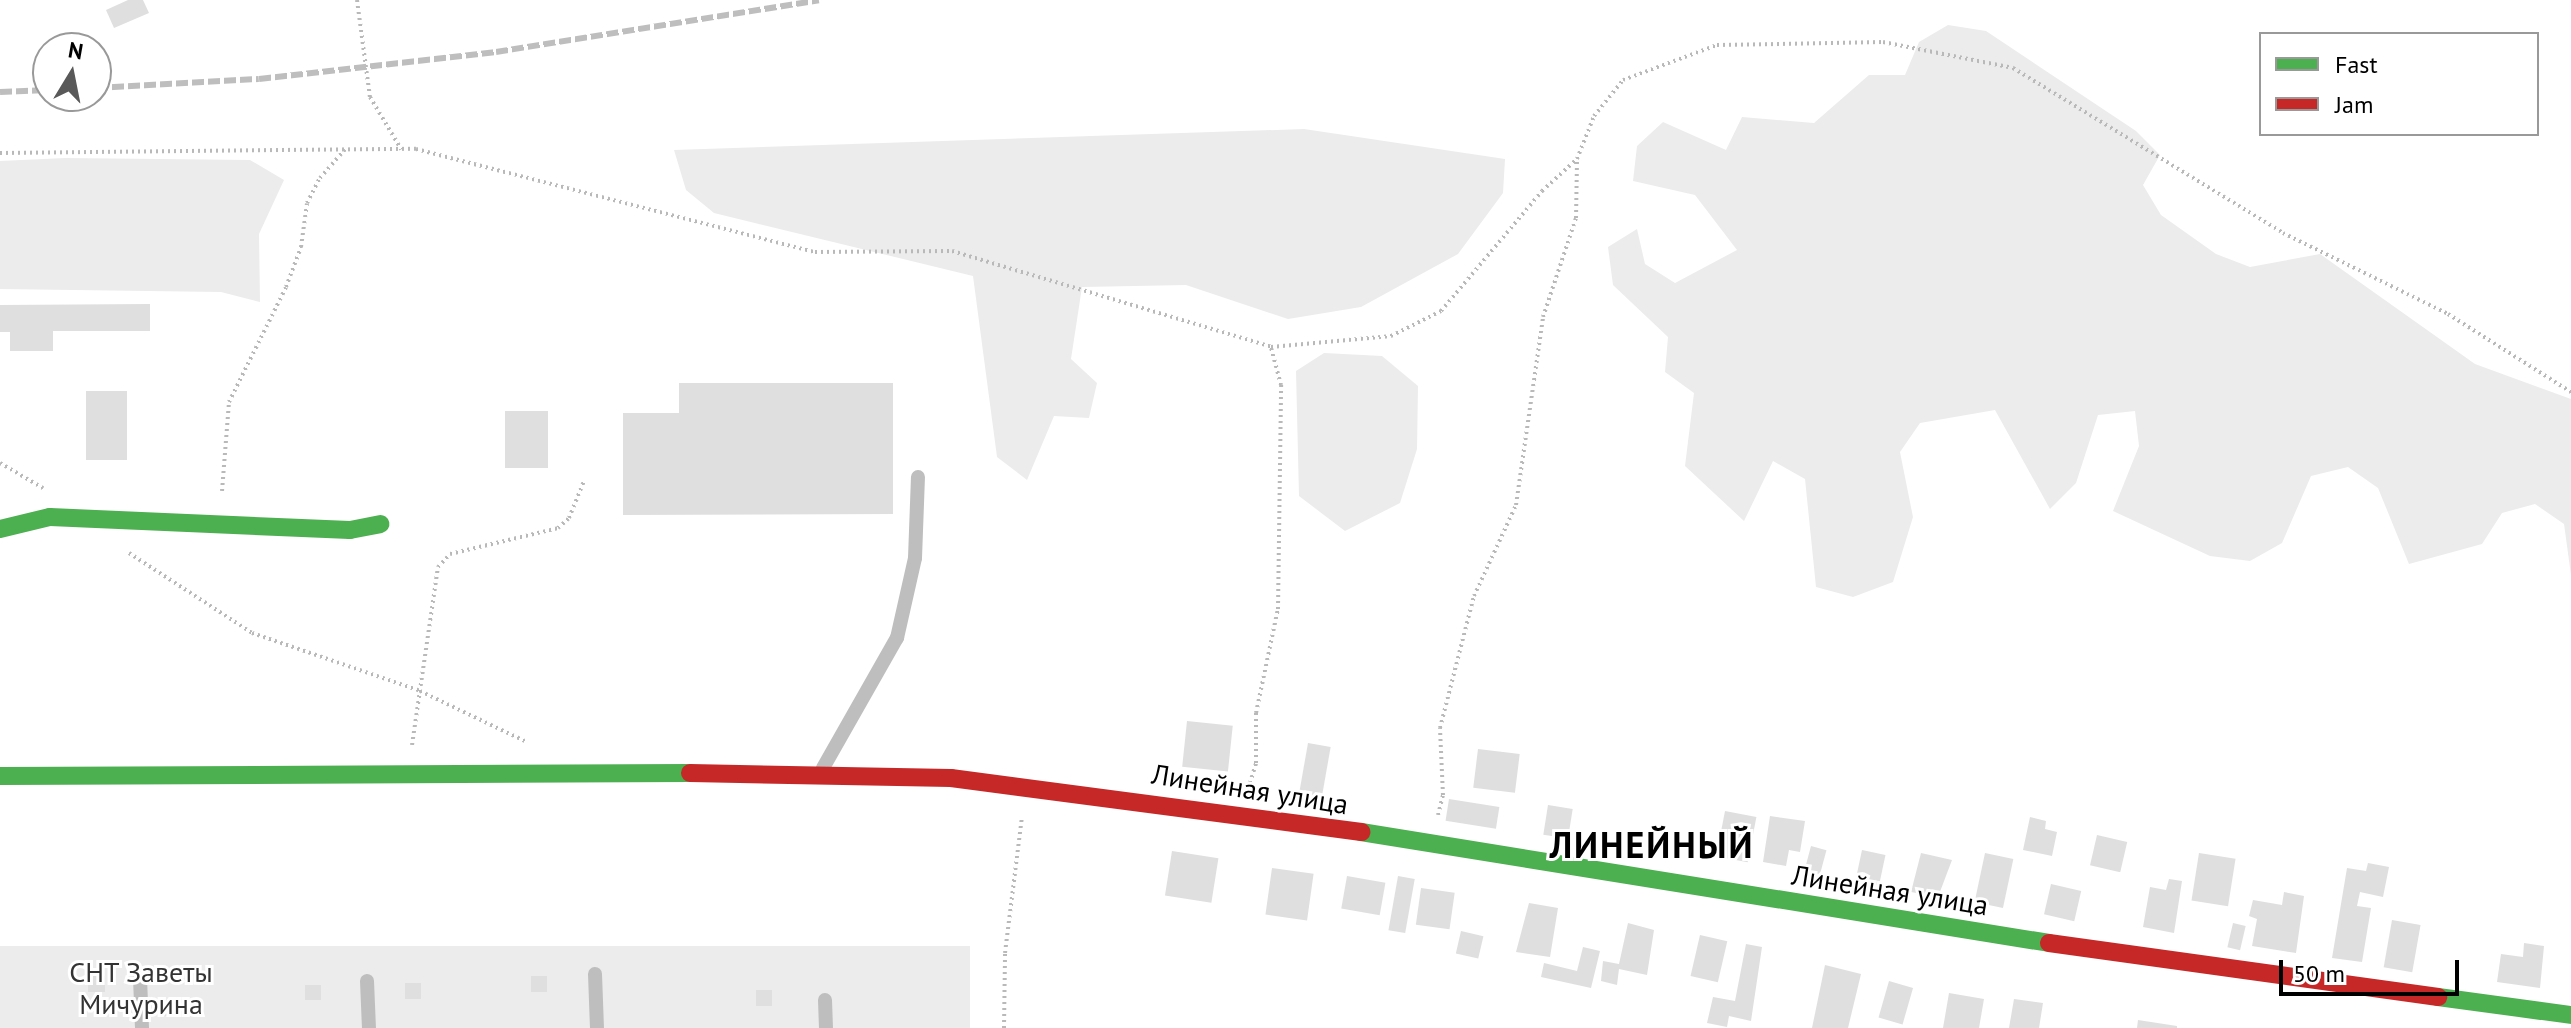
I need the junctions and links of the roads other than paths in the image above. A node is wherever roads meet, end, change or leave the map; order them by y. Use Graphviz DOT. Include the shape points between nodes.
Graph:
graph roads {
  1 [pos="918,477"];
  2 [pos="380,524"];
  3 [pos="0,529"];
  4 [pos="821,772"];
  5 [pos="0,776"];
  6 [pos="595,974"];
  7 [pos="140,978"];
  8 [pos="367,981"];
  9 [pos="825,1000"];
  10 [pos="2571,1015"];
  11 [pos="142,1028"];
  12 [pos="369,1028"];
  13 [pos="597,1028"];
  14 [pos="826,1028"];
  1 -- 4 [label="lane" via="915,558 897,638"];
  2 -- 3 [label="street" via="350,530 50,517"];
  4 -- 5 [label="street, Линейная улица" via="114,772 23,780"];
  4 -- 10 [label="street, Линейная улица" via="1026,787 1241,813 2023,939"];
  6 -- 13 [label="lane"];
  7 -- 11 [label="lane"];
  8 -- 12 [label="lane"];
  9 -- 14 [label="lane"];
}
